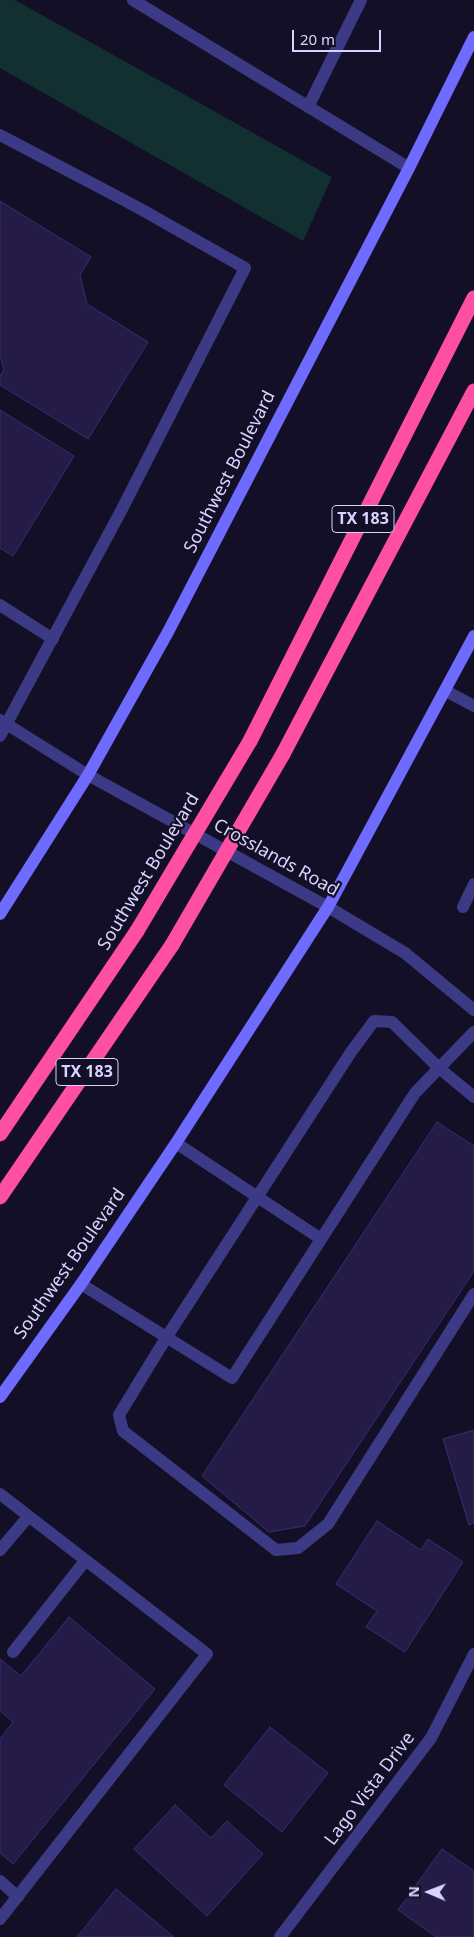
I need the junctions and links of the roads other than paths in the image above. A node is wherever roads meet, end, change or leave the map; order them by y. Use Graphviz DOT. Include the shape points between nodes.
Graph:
graph roads {
  1 [pos="133,0"];
  2 [pos="361,0"];
  3 [pos="474,37"];
  4 [pos="308,107"];
  5 [pos="0,135"];
  6 [pos="409,168"];
  7 [pos="474,298"];
  8 [pos="474,391"];
  9 [pos="0,605"];
  10 [pos="474,636"];
  11 [pos="53,639"];
  12 [pos="446,691"];
  13 [pos="474,706"];
  14 [pos="4,722"];
  15 [pos="0,736"];
  16 [pos="88,775"];
  17 [pos="474,884"];
  18 [pos="328,907"];
  19 [pos="463,907"];
  20 [pos="0,914"];
  21 [pos="474,1010"];
  22 [pos="474,1032"];
  23 [pos="439,1068"];
  24 [pos="474,1097"];
  25 [pos="0,1134"];
  26 [pos="176,1144"];
  27 [pos="0,1197"];
  28 [pos="257,1198"];
  29 [pos="321,1239"];
  30 [pos="81,1284"];
  31 [pos="474,1294"];
  32 [pos="166,1338"];
  33 [pos="0,1397"];
  34 [pos="0,1494"];
  35 [pos="28,1517"];
  36 [pos="0,1550"];
  37 [pos="85,1561"];
  38 [pos="13,1652"];
  39 [pos="474,1654"];
  40 [pos="0,1881"];
  41 [pos="18,1897"];
  42 [pos="0,1919"];
  43 [pos="280,1937"];
  1 -- 4 [label="street"];
  2 -- 4 [label="street"];
  3 -- 6 [label="main road, Southwest Boulevard"];
  4 -- 6 [label="street"];
  5 -- 11 [label="street" via="137,206 245,268"];
  6 -- 16 [label="main road, Southwest Boulevard" via="172,623"];
  7 -- 25 [label="highway, Southwest Boulevard / TX 183, bridge" via="250,741 138,931"];
  8 -- 27 [label="highway, TX 183, bridge" via="283,754 172,945"];
  9 -- 11 [label="street"];
  10 -- 12 [label="main road, Southwest Boulevard"];
  11 -- 14 [label="street"];
  12 -- 13 [label="street"];
  12 -- 18 [label="main road, Southwest Boulevard"];
  14 -- 15 [label="street"];
  14 -- 16 [label="street, Crosslands Road"];
  16 -- 18 [label="street, Crosslands Road"];
  16 -- 20 [label="main road, Southwest Boulevard"];
  17 -- 19 [label="street"];
  18 -- 21 [label="street, Crosslands Road" via="406,953"];
  18 -- 26 [label="main road, Southwest Boulevard"];
  22 -- 23 [label="street"];
  23 -- 24 [label="street"];
  23 -- 28 [label="street" via="392,1022 374,1021"];
  23 -- 29 [label="street" via="415,1093"];
  26 -- 28 [label="street"];
  26 -- 30 [label="main road, Southwest Boulevard"];
  28 -- 29 [label="street"];
  28 -- 32 [label="street"];
  29 -- 32 [label="street" via="232,1378"];
  30 -- 32 [label="street"];
  30 -- 33 [label="main road, Southwest Boulevard"];
  31 -- 32 [label="street" via="328,1524 298,1548 276,1550 123,1432 119,1416"];
  34 -- 35 [label="street"];
  35 -- 36 [label="street"];
  35 -- 37 [label="street"];
  37 -- 38 [label="street"];
  37 -- 41 [label="street" via="206,1654"];
  39 -- 43 [label="street, Lago Vista Drive" via="431,1738"];
  40 -- 41 [label="street"];
  41 -- 42 [label="street"];
}
